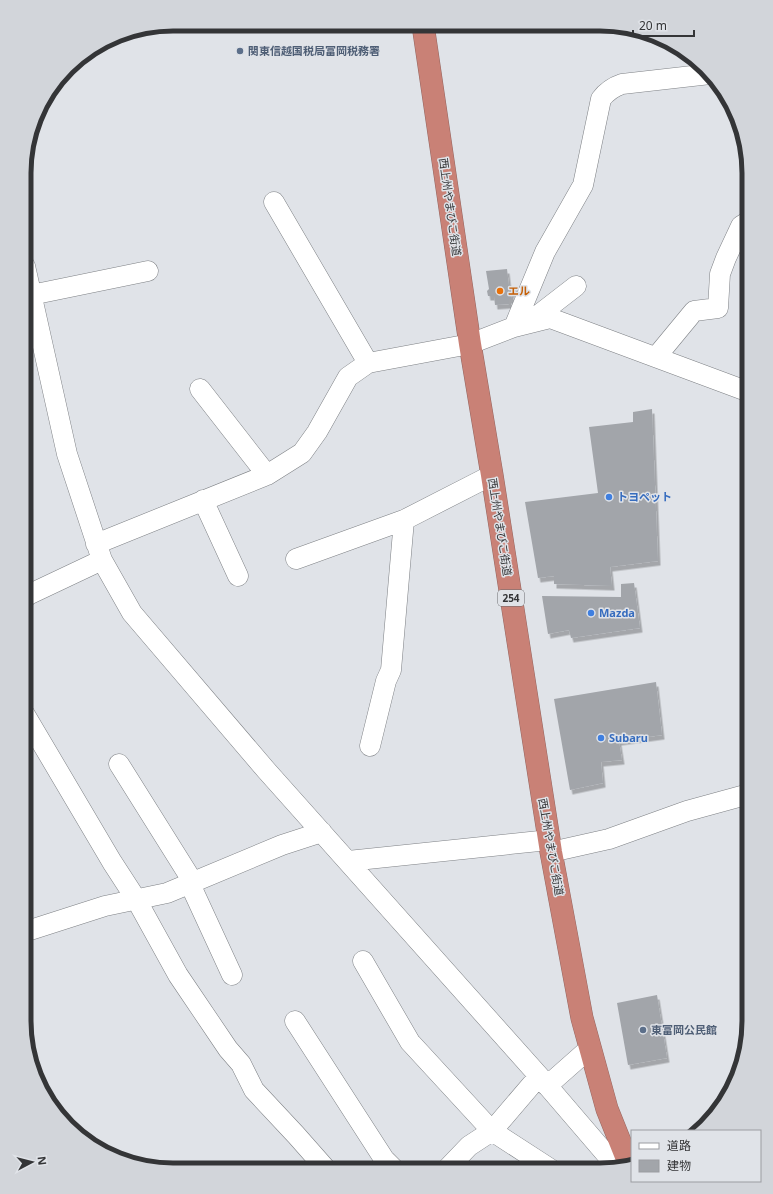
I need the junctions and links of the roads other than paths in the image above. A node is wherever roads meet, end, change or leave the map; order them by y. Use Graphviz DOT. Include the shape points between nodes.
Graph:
graph roads {
  1 [pos="424,31"];
  2 [pos="702,75"];
  3 [pos="274,202"];
  4 [pos="742,225"];
  5 [pos="148,271"];
  6 [pos="576,286"];
  7 [pos="31,294"];
  8 [pos="521,325"];
  9 [pos="470,344"];
  10 [pos="656,357"];
  11 [pos="368,363"];
  12 [pos="200,389"];
  13 [pos="742,389"];
  14 [pos="266,475"];
  15 [pos="492,475"];
  16 [pos="203,500"];
  17 [pos="404,520"];
  18 [pos="99,552"];
  19 [pos="296,559"];
  20 [pos="238,576"];
  21 [pos="31,594"];
  22 [pos="31,725"];
  23 [pos="370,746"];
  24 [pos="119,764"];
  25 [pos="742,796"];
  26 [pos="322,832"];
  27 [pos="550,846"];
  28 [pos="348,861"];
  29 [pos="191,883"];
  30 [pos="136,899"];
  31 [pos="31,930"];
  32 [pos="363,961"];
  33 [pos="232,975"];
  34 [pos="295,1021"];
  35 [pos="590,1048"];
  36 [pos="543,1081"];
  37 [pos="492,1132"];
  38 [pos="628,1160"];
  39 [pos="321,1163"];
  40 [pos="388,1163"];
  41 [pos="453,1163"];
  42 [pos="541,1163"];
  43 [pos="613,1163"];
  1 -- 9 [label="highway, 西上州やまびこ街道 / 254"];
  2 -- 8 [label="street" via="622,84 614,87 601,99 583,185 545,252"];
  3 -- 11 [label="street"];
  4 -- 10 [label="street" via="722,269 718,284 718,308 694,311"];
  5 -- 7 [label="street"];
  6 -- 8 [label="street"];
  7 -- 18 [label="street" via="67,454"];
  8 -- 9 [label="street"];
  8 -- 10 [label="street" via="550,318"];
  9 -- 11 [label="street"];
  9 -- 15 [label="highway, 西上州やまびこ街道 / 254"];
  10 -- 13 [label="street"];
  11 -- 14 [label="street" via="348,377 302,453"];
  12 -- 14 [label="street"];
  14 -- 16 [label="street"];
  15 -- 17 [label="street"];
  15 -- 27 [label="highway, 西上州やまびこ街道 / 254"];
  16 -- 18 [label="street"];
  16 -- 20 [label="street"];
  17 -- 19 [label="street"];
  17 -- 23 [label="street" via="391,670"];
  18 -- 21 [label="street"];
  18 -- 26 [label="street" via="132,613"];
  22 -- 30 [label="street"];
  24 -- 29 [label="street"];
  25 -- 27 [label="street" via="687,811 609,839"];
  26 -- 28 [label="street"];
  26 -- 29 [label="street" via="282,845"];
  27 -- 28 [label="street"];
  27 -- 35 [label="highway, 西上州やまびこ街道 / 254" via="582,1018"];
  28 -- 36 [label="street"];
  29 -- 30 [label="street" via="167,893"];
  29 -- 33 [label="street"];
  30 -- 31 [label="street"];
  30 -- 39 [label="street" via="178,975 241,1064 254,1090"];
  32 -- 37 [label="street" via="410,1042"];
  34 -- 40 [label="street"];
  35 -- 36 [label="street"];
  35 -- 38 [label="highway, 西上州やまびこ街道 / 254" via="607,1109"];
  36 -- 37 [label="street"];
  36 -- 43 [label="street"];
  37 -- 41 [label="street" via="469,1146"];
  37 -- 42 [label="street"];
}
